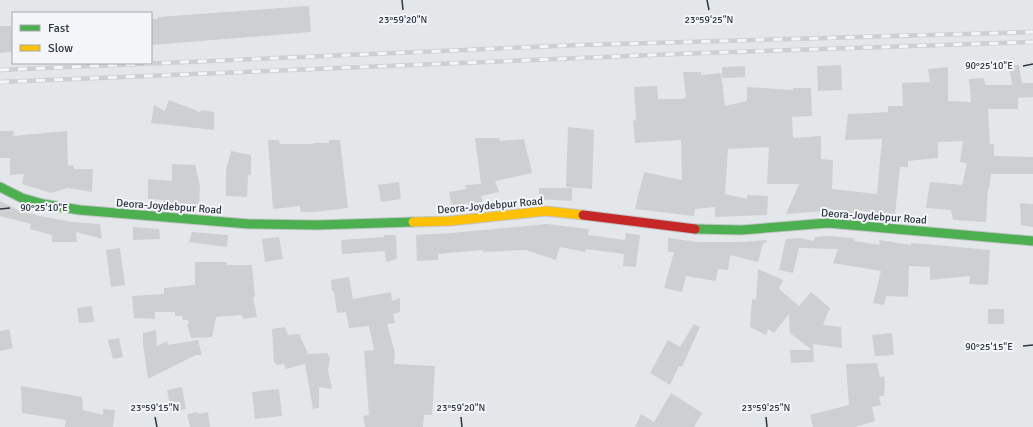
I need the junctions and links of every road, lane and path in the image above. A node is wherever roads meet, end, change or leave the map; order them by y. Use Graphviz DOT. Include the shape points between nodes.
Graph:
graph roads {
  1 [pos="0,187"];
  2 [pos="1033,241"];
  1 -- 2 [label="street, Deora-Joydebpur Road" via="42,204 80,210 249,224 450,221 546,211 697,229 741,230 828,223"];
}
